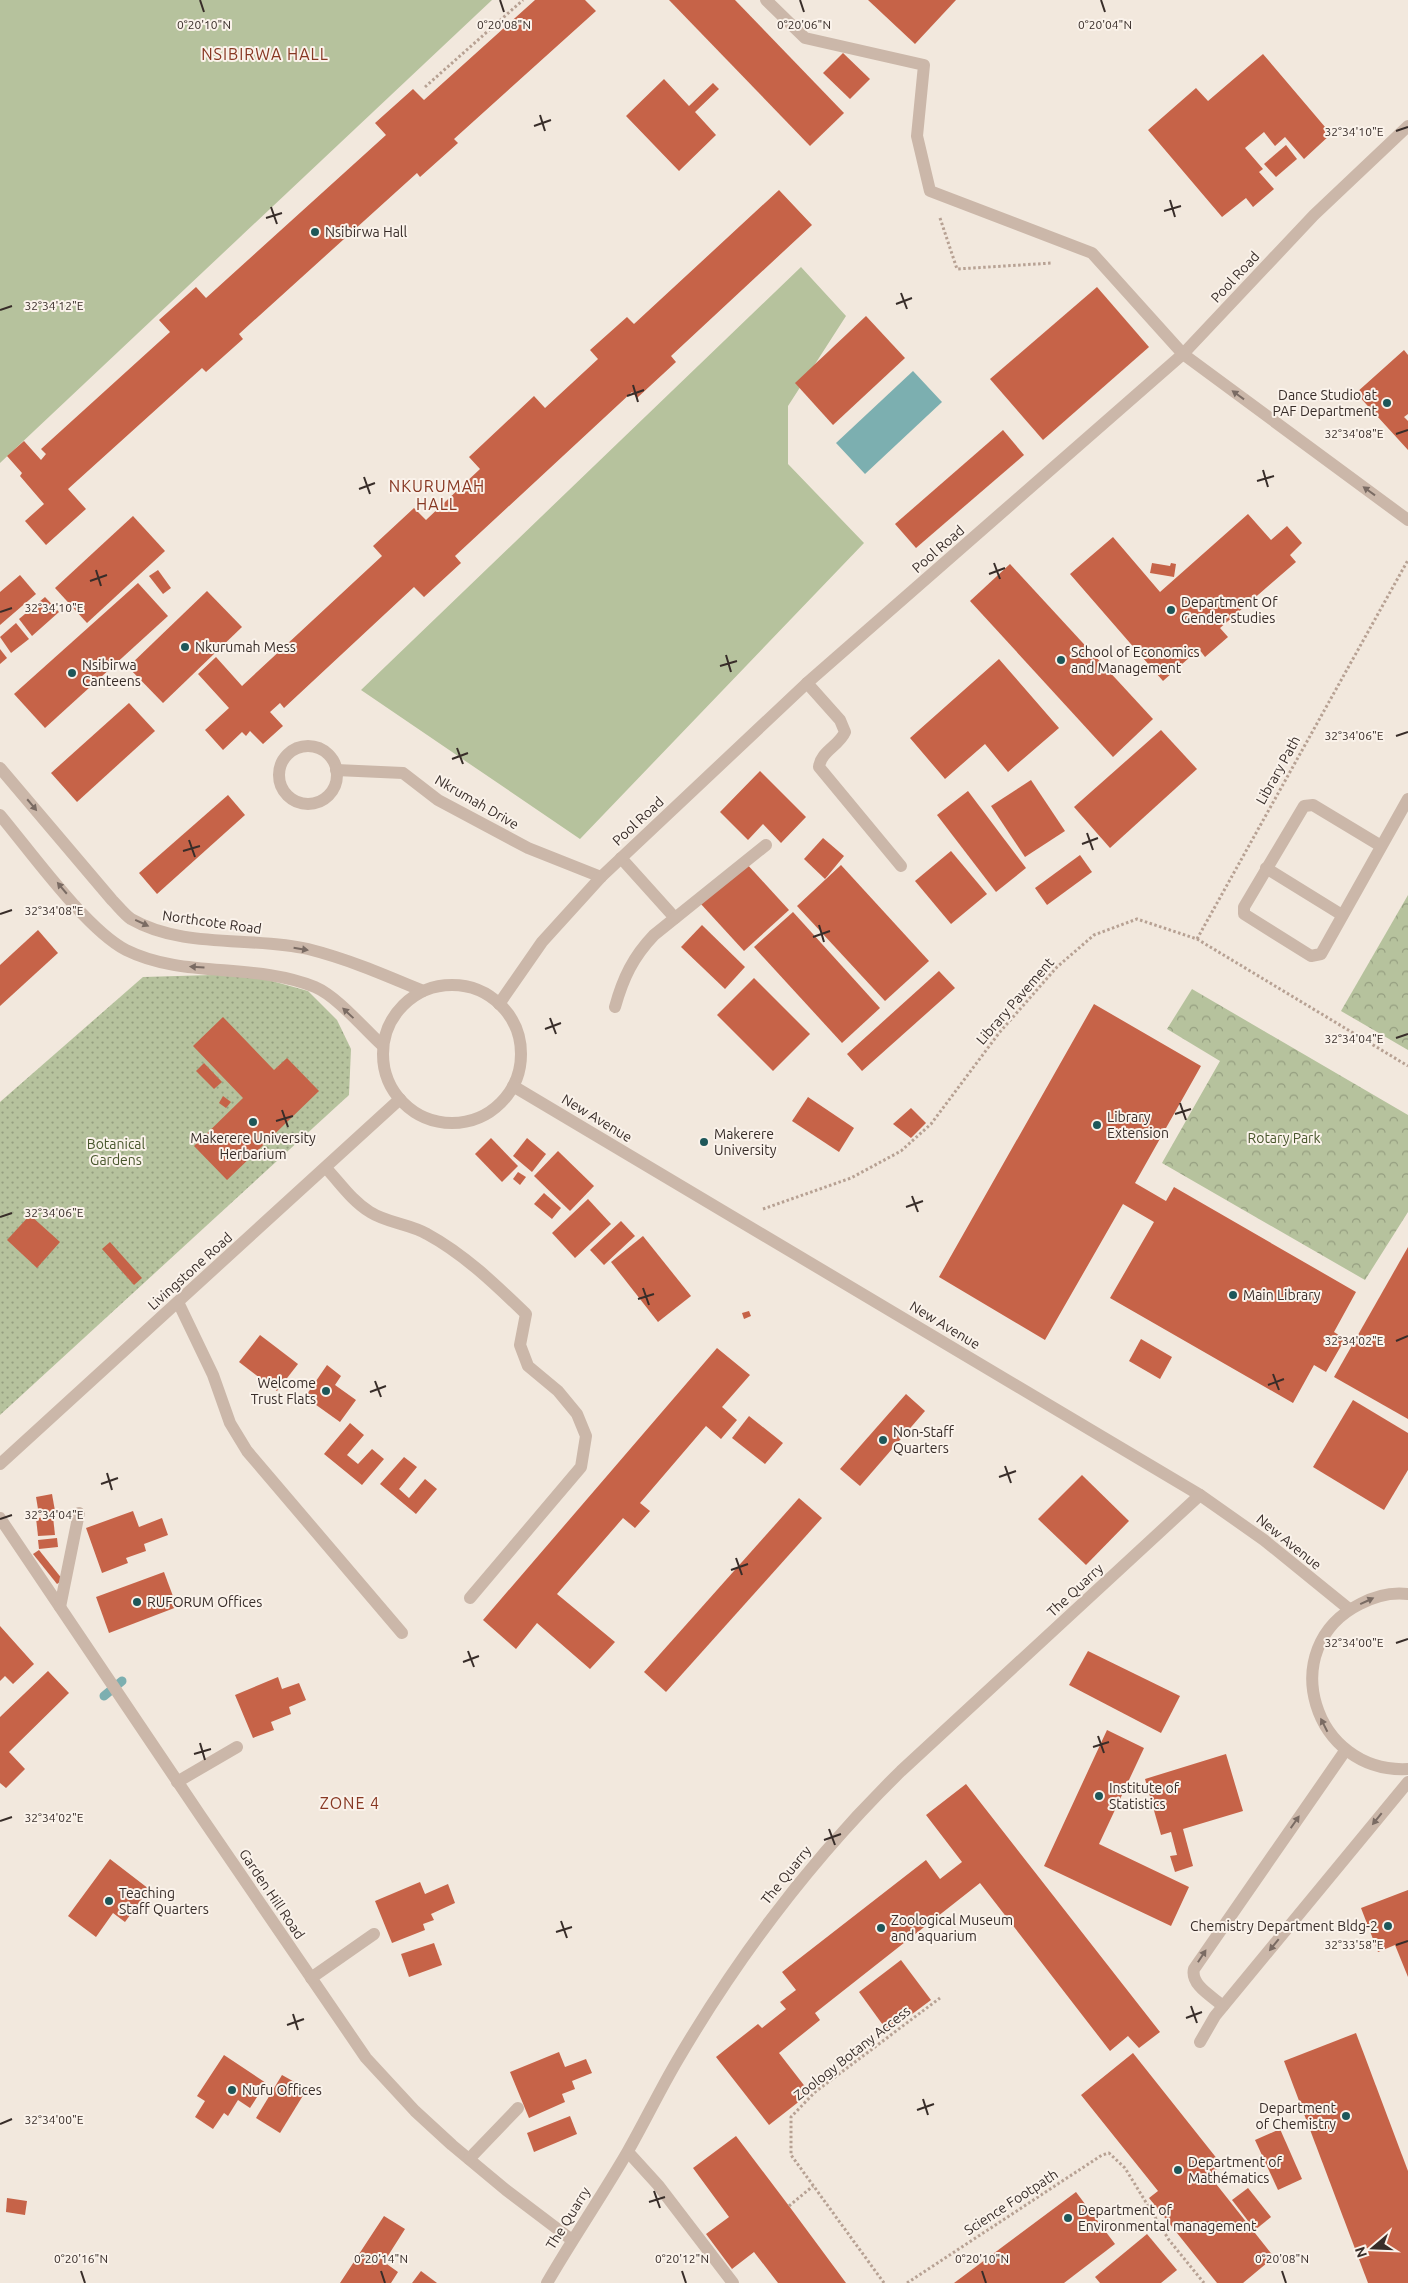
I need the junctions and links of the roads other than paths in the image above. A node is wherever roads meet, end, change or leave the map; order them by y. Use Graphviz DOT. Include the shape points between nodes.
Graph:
graph roads {
  1 [pos="766,0"];
  2 [pos="1408,126"];
  3 [pos="1183,354"];
  4 [pos="1408,520"];
  5 [pos="807,683"];
  6 [pos="0,768"];
  7 [pos="336,770"];
  8 [pos="1408,799"];
  9 [pos="0,815"];
  10 [pos="766,845"];
  11 [pos="1381,846"];
  12 [pos="621,858"];
  13 [pos="901,866"];
  14 [pos="1266,868"];
  15 [pos="601,877"];
  16 [pos="1342,915"];
  17 [pos="675,918"];
  18 [pos="423,991"];
  19 [pos="499,1004"];
  20 [pos="615,1007"];
  21 [pos="383,1046"];
  22 [pos="513,1086"];
  23 [pos="400,1099"];
  24 [pos="326,1168"];
  25 [pos="178,1302"];
  26 [pos="0,1464"];
  27 [pos="1200,1494"];
  28 [pos="79,1513"];
  29 [pos="0,1518"];
  30 [pos="1408,1594"];
  31 [pos="470,1598"];
  32 [pos="60,1607"];
  33 [pos="1349,1609"];
  34 [pos="402,1633"];
  35 [pos="237,1747"];
  36 [pos="1345,1751"];
  37 [pos="1408,1769"];
  38 [pos="177,1782"];
  39 [pos="1408,1782"];
  40 [pos="374,1934"];
  41 [pos="311,1978"];
  42 [pos="1223,2006"];
  43 [pos="1200,2042"];
  44 [pos="518,2108"];
  45 [pos="628,2152"];
  46 [pos="469,2159"];
  47 [pos="572,2240"];
  48 [pos="547,2283"];
  49 [pos="733,2283"];
  1 -- 3 [label="lane" via="805,38 924,65 917,136 930,191 1092,253"];
  2 -- 3 [label="lane, Pool Road" via="1314,215"];
  4 -- 3 [label="lane, one-way"];
  3 -- 5 [label="lane, Pool Road"];
  5 -- 12 [label="lane, Pool Road"];
  5 -- 13 [label="lane" via="844,726 841,740 820,760 823,773"];
  6 -- 18 [label="lane, Northcote Road, one-way" via="130,918 156,930 178,935 307,949 374,970"];
  7 -- 7 [label="lane" via="331,758 321,749 309,746 296,749 286,757 280,768 280,781 285,793 307,805 320,802 330,794 336,783"];
  7 -- 15 [label="lane, Nkrumah Drive" via="404,773 438,800 528,848"];
  8 -- 11 [label="lane"];
  21 -- 9 [label="lane, one-way" via="340,1005 316,988 281,976 185,967 153,960 126,949 82,913"];
  10 -- 17 [label="lane"];
  11 -- 14 [label="lane" via="1319,808 1308,805 1299,812"];
  11 -- 16 [label="lane"];
  12 -- 15 [label="lane, Pool Road"];
  12 -- 17 [label="lane"];
  14 -- 16 [label="lane"];
  14 -- 16 [label="lane" via="1244,907 1247,918 1315,957 1321,954"];
  15 -- 19 [label="lane, Pool Road" via="542,942"];
  17 -- 20 [label="lane" via="639,951 624,978"];
  18 -- 19 [label="lane" via="455,985 471,988"];
  18 -- 21 [label="lane" via="397,1012"];
  19 -- 22 [label="lane" via="517,1034 519,1069"];
  21 -- 23 [label="lane" via="389,1083"];
  22 -- 23 [label="lane" via="505,1099 481,1117 452,1124 424,1117"];
  22 -- 27 [label="lane, New Avenue"];
  23 -- 24 [label="lane, Livingstone Road"];
  24 -- 25 [label="lane, Livingstone Road"];
  24 -- 31 [label="lane" via="353,1199 371,1213 426,1233 450,1248 498,1286 526,1314 520,1345 528,1366 558,1391 577,1414 586,1436 581,1467"];
  25 -- 26 [label="lane, Livingstone Road"];
  25 -- 34 [label="lane" via="213,1375 230,1423 247,1451"];
  27 -- 33 [label="lane, New Avenue" via="1264,1540"];
  27 -- 45 [label="lane, The Quarry" via="863,1808 760,1931 677,2061"];
  28 -- 32 [label="lane"];
  29 -- 32 [label="lane, Garden Hill Road"];
  33 -- 30 [label="lane, one-way" via="1374,1597"];
  32 -- 38 [label="lane, Garden Hill Road"];
  36 -- 33 [label="lane, one-way" via="1327,1731 1315,1706 1311,1679 1317,1652 1330,1628"];
  35 -- 38 [label="lane"];
  36 -- 37 [label="lane" via="1367,1764 1393,1770"];
  42 -- 36 [label="lane, one-way" via="1193,1978 1194,1969"];
  38 -- 41 [label="lane, Garden Hill Road"];
  39 -- 42 [label="lane, one-way"];
  40 -- 41 [label="lane"];
  41 -- 46 [label="lane, Garden Hill Road" via="366,2058 415,2111"];
  42 -- 43 [label="lane"];
  44 -- 46 [label="lane"];
  45 -- 47 [label="lane, The Quarry"];
  45 -- 49 [label="lane" via="658,2185"];
  46 -- 47 [label="lane, Garden Hill Road"];
  47 -- 48 [label="lane, The Quarry"];
}
